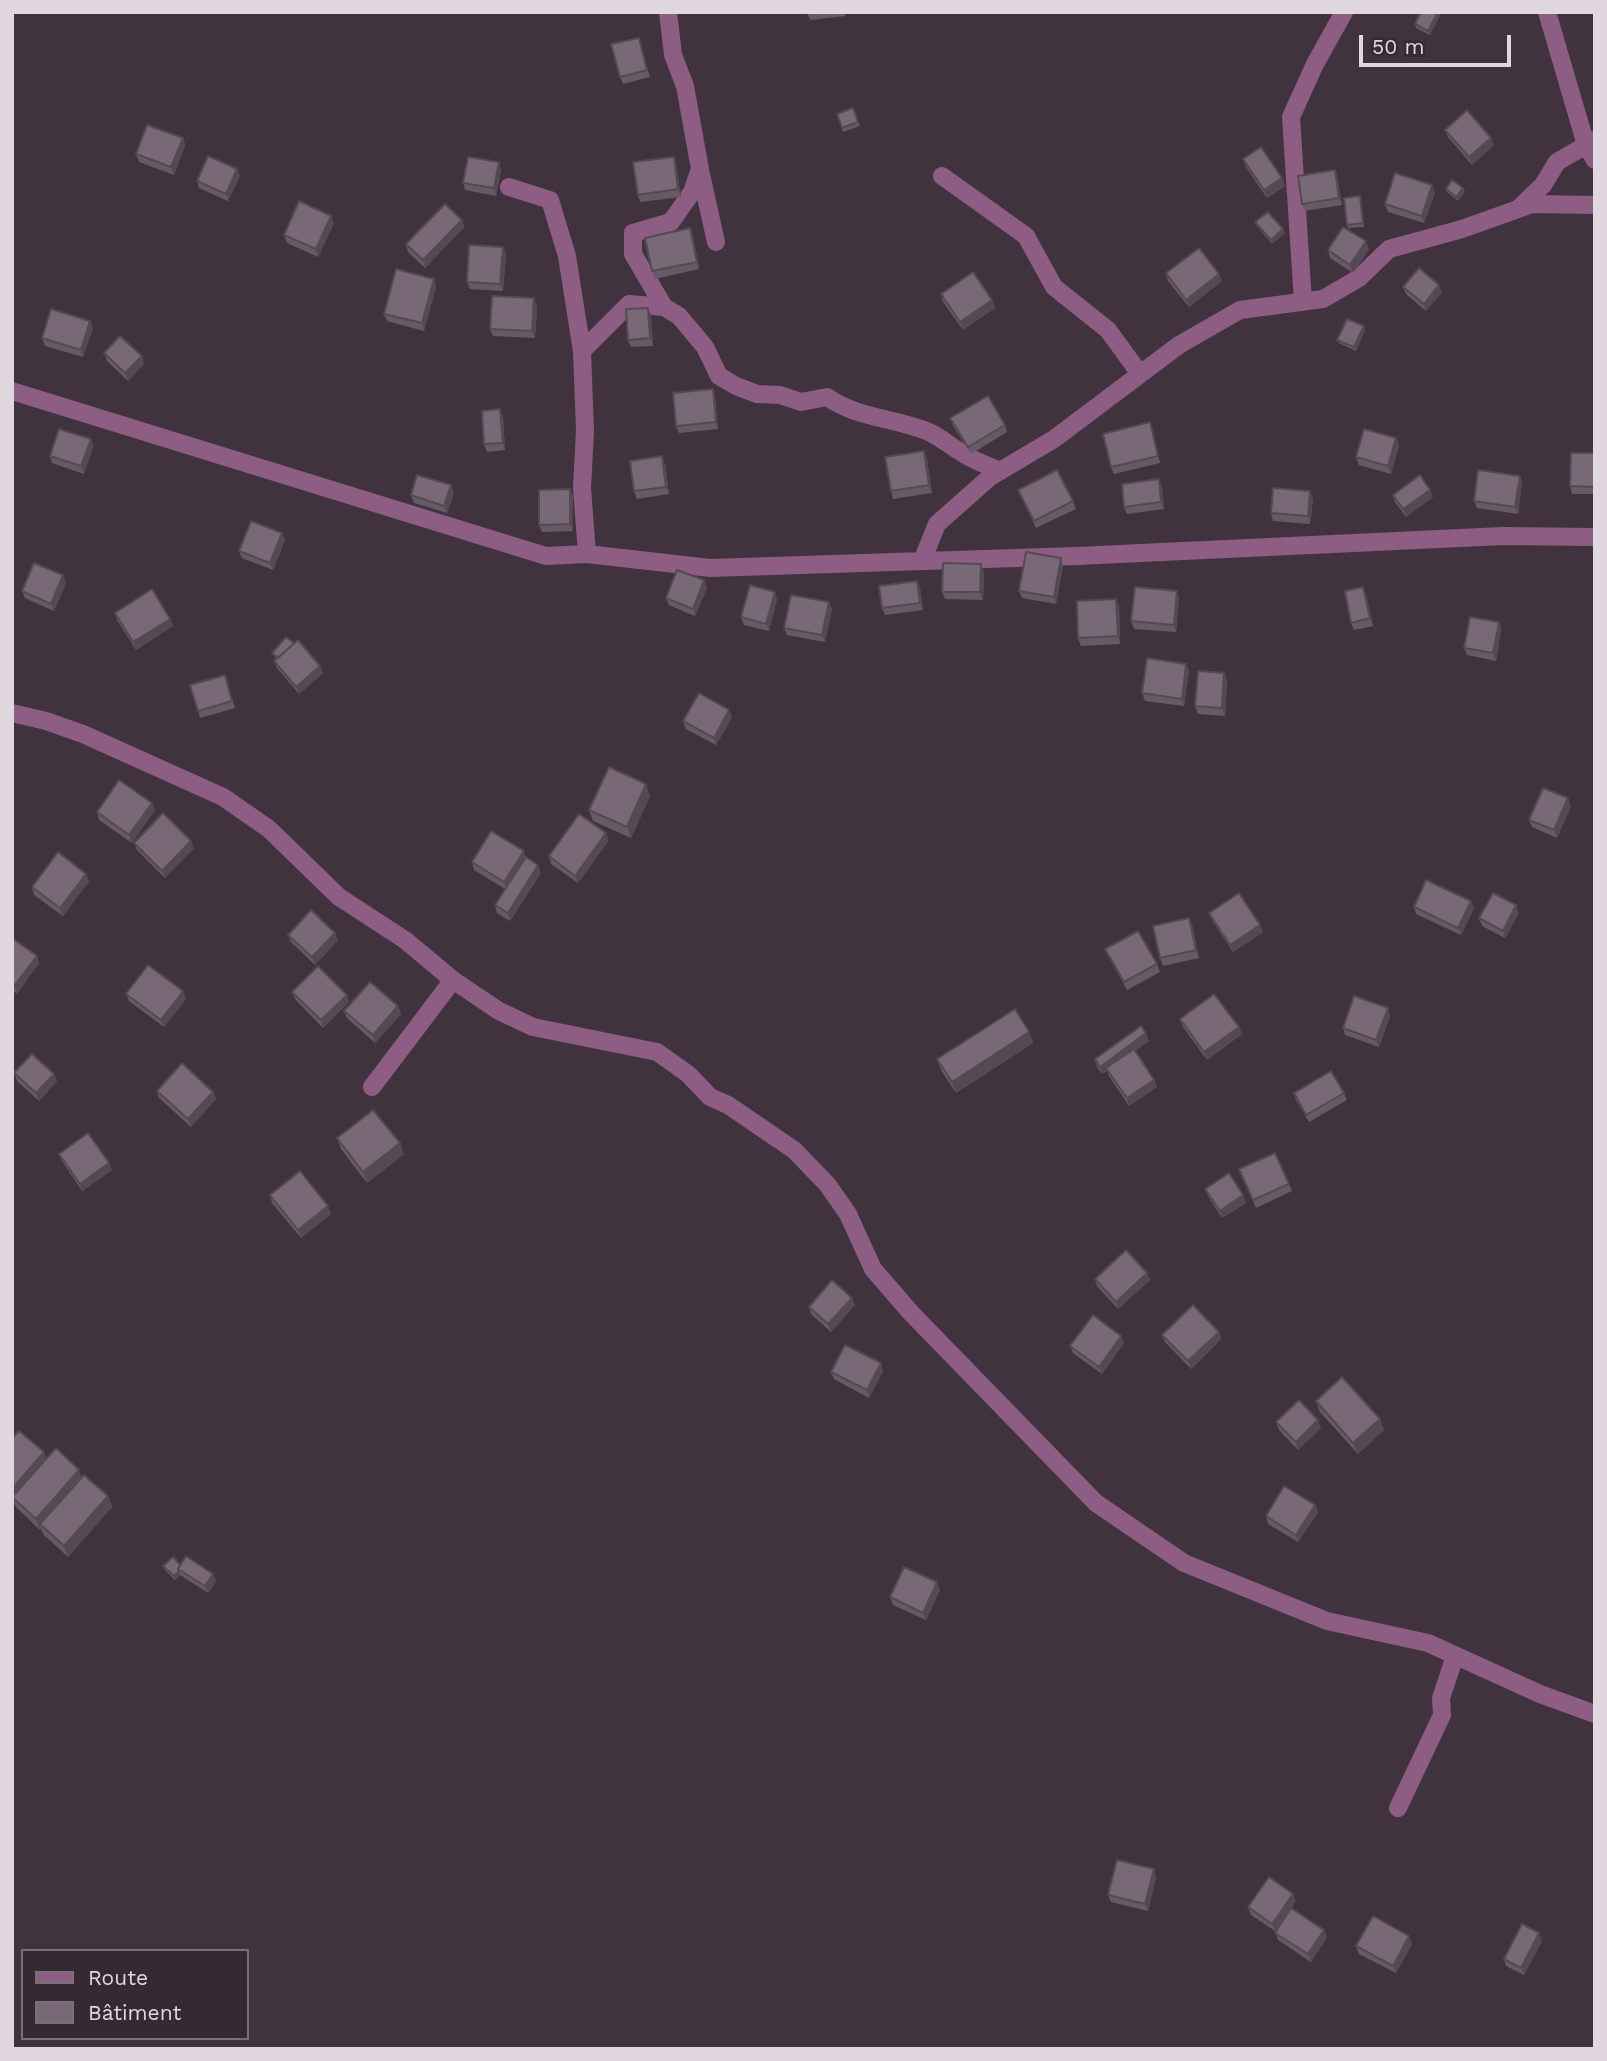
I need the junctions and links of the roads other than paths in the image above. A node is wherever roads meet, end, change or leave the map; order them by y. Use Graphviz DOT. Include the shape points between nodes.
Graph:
graph roads {
  1 [pos="668,12"];
  2 [pos="1344,12"];
  3 [pos="1547,12"];
  4 [pos="1592,149"];
  5 [pos="700,169"];
  6 [pos="942,176"];
  7 [pos="509,187"];
  8 [pos="1595,205"];
  9 [pos="1518,209"];
  10 [pos="716,242"];
  11 [pos="1303,302"];
  12 [pos="664,307"];
  13 [pos="582,351"];
  14 [pos="1140,374"];
  15 [pos="12,391"];
  16 [pos="1001,471"];
  17 [pos="1595,537"];
  18 [pos="587,554"];
  19 [pos="922,561"];
  20 [pos="12,713"];
  21 [pos="453,979"];
  22 [pos="372,1087"];
  23 [pos="1455,1656"];
  24 [pos="1595,1714"];
  25 [pos="1398,1808"];
  1 -- 5 [label="street" via="673,55 685,86"];
  2 -- 11 [label="street" via="1291,117"];
  3 -- 4 [label="street"];
  4 -- 9 [label="street" via="1557,162 1543,185"];
  5 -- 10 [label="street"];
  5 -- 12 [label="street" via="692,192 671,222 633,233 633,254"];
  6 -- 14 [label="street" via="1026,236 1054,287 1108,330"];
  7 -- 13 [label="street" via="550,200 567,256"];
  8 -- 9 [label="street" via="1532,204"];
  9 -- 11 [label="street" via="1389,249 1359,278 1323,299"];
  11 -- 14 [label="street" via="1241,310 1179,345"];
  12 -- 13 [label="street" via="629,304"];
  12 -- 16 [label="street" via="679,316 705,347 719,376 736,386 801,402 827,397 844,408 930,432 969,458"];
  13 -- 18 [label="street"];
  14 -- 16 [label="street" via="1054,439"];
  15 -- 18 [label="street" via="546,556"];
  16 -- 19 [label="street" via="937,524"];
  17 -- 19 [label="street" via="1503,536"];
  18 -- 19 [label="street" via="710,568"];
  20 -- 21 [label="street" via="83,734 223,797 270,829 340,897"];
  21 -- 22 [label="street"];
  21 -- 23 [label="street" via="499,1011 533,1027 657,1052 710,1097 794,1150 827,1184 848,1214 873,1269 912,1314 1097,1503 1184,1563 1327,1621 1428,1643"];
  23 -- 24 [label="street"];
  23 -- 25 [label="street" via="1441,1698 1442,1715"];
}
